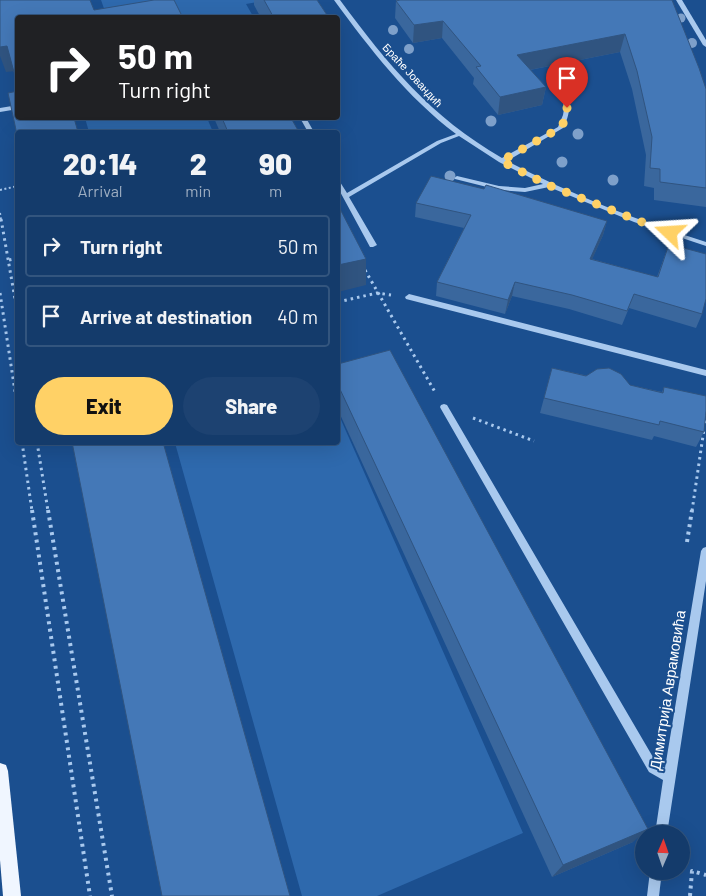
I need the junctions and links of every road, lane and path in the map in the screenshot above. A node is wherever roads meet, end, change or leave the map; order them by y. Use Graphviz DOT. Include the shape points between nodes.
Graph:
graph roads {
  1 [pos="337,0"];
  2 [pos="679,0"];
  3 [pos="706,45"];
  4 [pos="562,74"];
  5 [pos="15,108"];
  6 [pos="0,110"];
  7 [pos="460,134"];
  8 [pos="501,161"];
  9 [pos="457,178"];
  10 [pos="548,185"];
  11 [pos="340,186"];
  12 [pos="15,187"];
  13 [pos="0,190"];
  14 [pos="346,196"];
  15 [pos="0,213"];
  16 [pos="706,244"];
  17 [pos="373,245"];
  18 [pos="15,259"];
  19 [pos="9,260"];
  20 [pos="364,269"];
  21 [pos="377,292"];
  22 [pos="0,293"];
  23 [pos="15,297"];
  24 [pos="410,298"];
  25 [pos="340,301"];
  26 [pos="706,373"];
  27 [pos="15,391"];
  28 [pos="444,407"];
  29 [pos="534,441"];
  30 [pos="22,445"];
  31 [pos="37,445"];
  32 [pos="706,551"];
  33 [pos="0,771"];
  34 [pos="669,777"];
  35 [pos="662,825"];
  36 [pos="706,875"];
  37 [pos="655,880"];
  38 [pos="12,896"];
  39 [pos="90,896"];
  40 [pos="112,896"];
  41 [pos="653,896"];
  42 [pos="690,896"];
  1 -- 7 [label="street, Браће Јовандић" via="409,89"];
  2 -- 3 [label="street"];
  4 -- 8 [label="street" via="567,108 566,119 560,128"];
  5 -- 6 [label="street"];
  7 -- 8 [label="street, Браће Јовандић"];
  7 -- 14 [label="street" via="439,142"];
  8 -- 10 [label="street, Браће Јовандић"];
  9 -- 10 [label="street" via="499,188 525,190"];
  10 -- 16 [label="street, Браће Јовандић" via="659,230"];
  11 -- 14 [label="street"];
  12 -- 13 [label="path"];
  14 -- 17 [label="street"];
  15 -- 19 [label="path"];
  18 -- 19 [label="path"];
  19 -- 23 [label="path"];
  20 -- 21 [label="path"];
  21 -- 25 [label="path"];
  21 -- 28 [label="path"];
  22 -- 27 [label="path"];
  24 -- 26 [label="street"];
  28 -- 29 [label="path"];
  28 -- 34 [label="street" via="653,768"];
  30 -- 39 [label="path"];
  31 -- 40 [label="path"];
  32 -- 34 [label="street, Димитрија Аврамовића"];
  33 -- 38 [label="main road"];
  34 -- 35 [label="street, Димитрија Аврамовића"];
  36 -- 42 [label="path" via="692,871"];
  37 -- 41 [label="street"];
}
